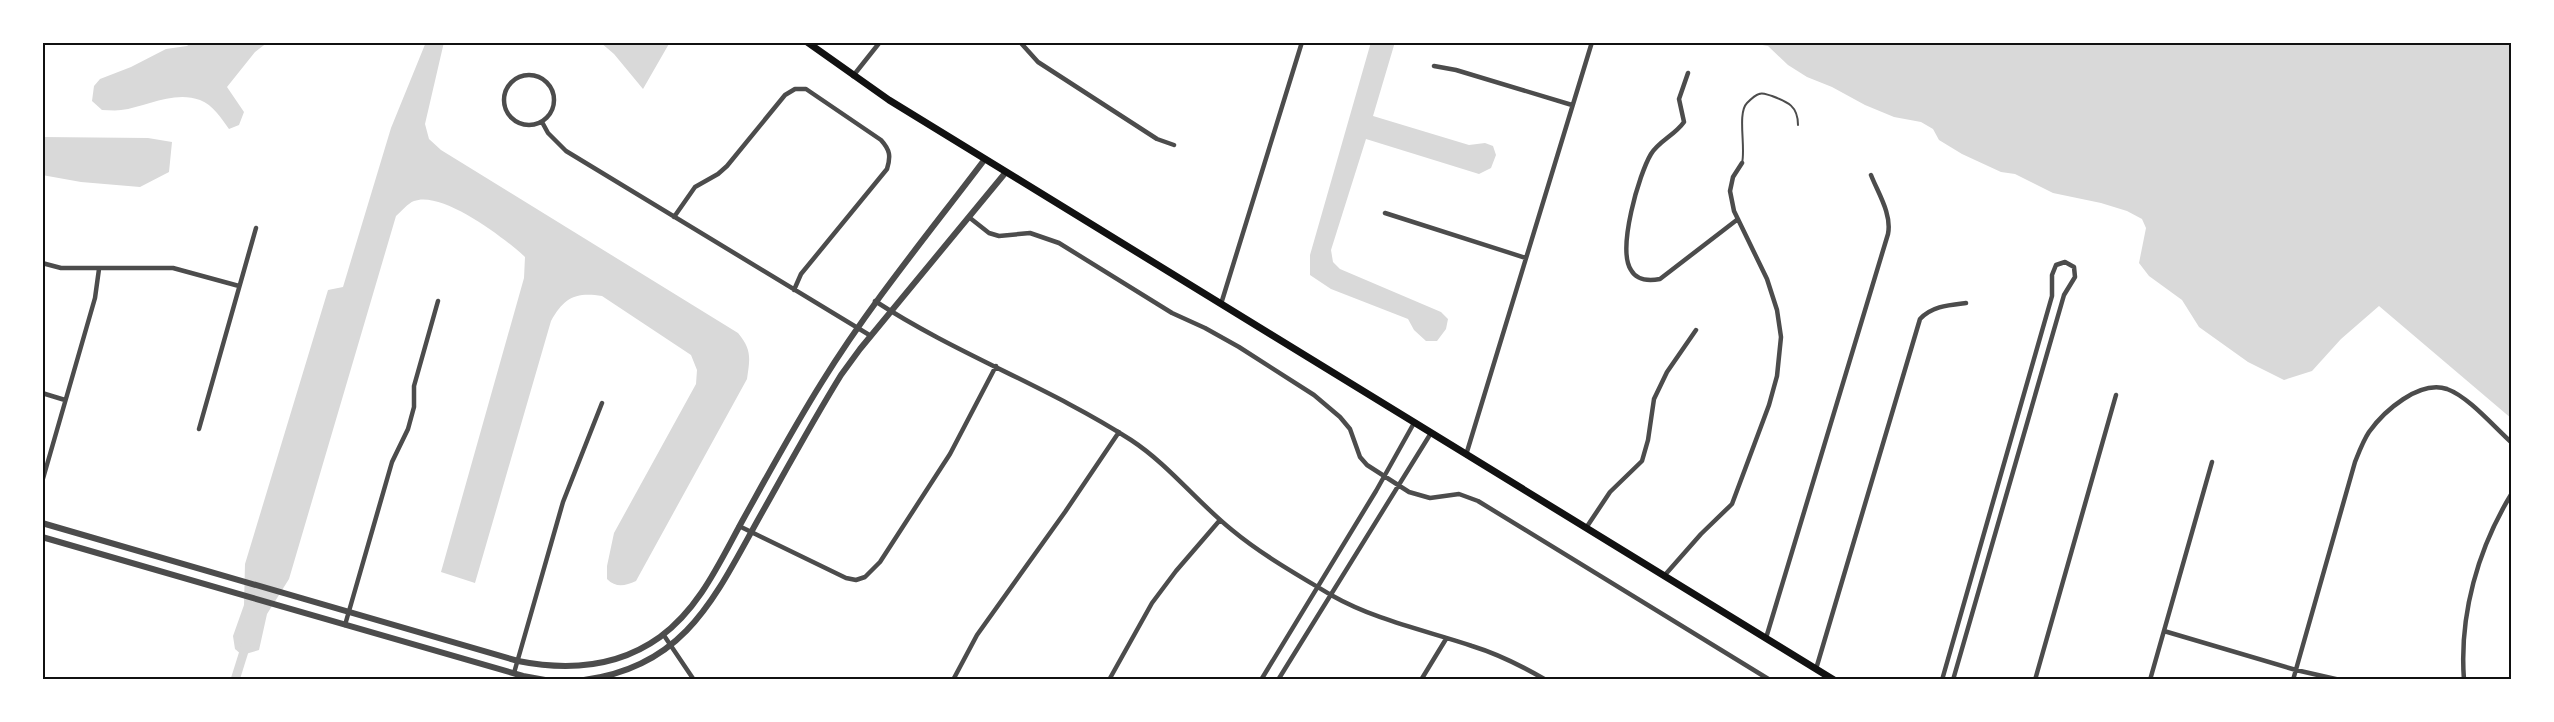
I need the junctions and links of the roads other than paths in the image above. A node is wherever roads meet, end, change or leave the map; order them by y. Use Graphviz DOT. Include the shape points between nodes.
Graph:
graph roads {
  1 [pos="807,42"];
  2 [pos="880,42"];
  3 [pos="1020,42"];
  4 [pos="1302,42"];
  5 [pos="1592,42"];
  6 [pos="1434,66"];
  7 [pos="1688,73"];
  8 [pos="853,76"];
  9 [pos="1572,105"];
  10 [pos="542,122"];
  11 [pos="1798,125"];
  12 [pos="1174,145"];
  13 [pos="985,159"];
  14 [pos="1742,163"];
  15 [pos="1006,172"];
  16 [pos="1871,175"];
  17 [pos="1385,213"];
  18 [pos="674,217"];
  19 [pos="970,218"];
  20 [pos="1738,219"];
  21 [pos="256,228"];
  22 [pos="1526,258"];
  23 [pos="42,263"];
  24 [pos="99,269"];
  25 [pos="239,286"];
  26 [pos="794,290"];
  27 [pos="438,301"];
  28 [pos="875,301"];
  29 [pos="1966,303"];
  30 [pos="1221,304"];
  31 [pos="891,312"];
  32 [pos="857,328"];
  33 [pos="1696,330"];
  34 [pos="871,336"];
  35 [pos="996,366"];
  36 [pos="42,393"];
  37 [pos="2116,395"];
  38 [pos="65,400"];
  39 [pos="602,403"];
  40 [pos="1414,423"];
  41 [pos="199,429"];
  42 [pos="1119,432"];
  43 [pos="1431,434"];
  44 [pos="2512,443"];
  45 [pos="1466,454"];
  46 [pos="2212,462"];
  47 [pos="1384,477"];
  48 [pos="42,482"];
  49 [pos="1398,485"];
  50 [pos="1995,492"];
  51 [pos="2512,493"];
  52 [pos="2006,495"];
  53 [pos="1220,520"];
  54 [pos="42,524"];
  55 [pos="739,526"];
  56 [pos="1586,528"];
  57 [pos="751,532"];
  58 [pos="42,537"];
  59 [pos="1664,576"];
  60 [pos="1317,586"];
  61 [pos="1330,594"];
  62 [pos="349,612"];
  63 [pos="345,625"];
  64 [pos="2164,631"];
  65 [pos="663,634"];
  66 [pos="1766,638"];
  67 [pos="1446,639"];
  68 [pos="672,645"];
  69 [pos="518,661"];
  70 [pos="1816,669"];
  71 [pos="2296,670"];
  72 [pos="514,673"];
  73 [pos="545,680"];
  74 [pos="584,680"];
  75 [pos="694,680"];
  76 [pos="953,680"];
  77 [pos="1109,680"];
  78 [pos="1261,680"];
  79 [pos="1278,680"];
  80 [pos="1421,680"];
  81 [pos="1546,680"];
  82 [pos="1770,680"];
  83 [pos="1834,680"];
  84 [pos="1942,680"];
  85 [pos="1953,680"];
  86 [pos="2035,680"];
  87 [pos="2150,680"];
  88 [pos="2294,680"];
  89 [pos="2340,680"];
  90 [pos="2464,680"];
  1 -- 8 [label="main road"];
  2 -- 8 [label="street"];
  3 -- 12 [label="street" via="1038,62 1157,140"];
  4 -- 30 [label="street"];
  5 -- 9 [label="street"];
  6 -- 9 [label="street"];
  7 -- 20 [label="street" via="1679,92 1684,122 1651,153 1629,219 1631,270 1639,278 1660,279"];
  8 -- 13 [label="main road"];
  9 -- 22 [label="street"];
  10 -- 10 [label="street" via="550,113 553,92 540,77 519,76 504,93 508,114 527,125"];
  10 -- 18 [label="street" via="566,151"];
  11 -- 14 [label="lane" via="1798,115 1790,103 1756,94 1743,111"];
  13 -- 15 [label="main road"];
  13 -- 28 [label="street"];
  14 -- 20 [label="street" via="1730,192"];
  15 -- 19 [label="street"];
  15 -- 30 [label="main road"];
  16 -- 66 [label="street" via="1887,213 1888,234"];
  17 -- 22 [label="street"];
  18 -- 26 [label="street"];
  18 -- 26 [label="street" via="688,194 727,166 785,95 806,89 881,140 890,159 887,169 801,274"];
  19 -- 31 [label="street"];
  19 -- 47 [label="street" via="999,236 1030,233 1059,243 1172,313 1239,347 1340,417 1350,429 1360,457"];
  20 -- 59 [label="street" via="1778,310 1781,337 1777,376 1732,504"];
  21 -- 25 [label="street"];
  22 -- 45 [label="street"];
  23 -- 24 [label="street"];
  24 -- 25 [label="street" via="173,268"];
  24 -- 38 [label="street" via="95,298"];
  25 -- 41 [label="street"];
  26 -- 32 [label="street"];
  27 -- 62 [label="street" via="414,386 408,429 392,462"];
  28 -- 31 [label="street"];
  28 -- 32 [label="street"];
  29 -- 70 [label="street" via="1936,308 1920,319"];
  30 -- 40 [label="main road"];
  31 -- 34 [label="street"];
  31 -- 35 [label="street"];
  32 -- 34 [label="street"];
  32 -- 55 [label="street"];
  33 -- 56 [label="street" via="1654,399 1642,461 1610,492"];
  34 -- 57 [label="street" via="824,403"];
  35 -- 42 [label="street"];
  35 -- 57 [label="street" via="932,483 880,562 865,578 846,578"];
  36 -- 38 [label="street"];
  37 -- 86 [label="street"];
  38 -- 48 [label="street"];
  39 -- 69 [label="street" via="563,502"];
  40 -- 43 [label="main road"];
  40 -- 47 [label="street"];
  42 -- 53 [label="street" via="1152,455"];
  42 -- 76 [label="street" via="977,634"];
  43 -- 45 [label="main road"];
  43 -- 49 [label="street"];
  44 -- 71 [label="street" via="2461,396 2446,389 2425,390 2380,419 2362,443"];
  45 -- 56 [label="main road"];
  46 -- 64 [label="street"];
  47 -- 49 [label="street"];
  47 -- 60 [label="street"];
  49 -- 61 [label="street"];
  49 -- 82 [label="street" via="1430,498 1459,494 1478,501"];
  50 -- 52 [label="street"];
  50 -- 52 [label="street" via="2052,296 2052,275 2056,266 2065,262 2074,267 2075,277 2064,295"];
  50 -- 84 [label="street"];
  51 -- 90 [label="street" via="2475,576 2464,641"];
  52 -- 85 [label="street"];
  53 -- 60 [label="street"];
  53 -- 77 [label="street" via="1152,603"];
  54 -- 62 [label="street"];
  55 -- 57 [label="street"];
  55 -- 65 [label="street" via="696,601"];
  56 -- 59 [label="main road"];
  57 -- 68 [label="street" via="706,609"];
  58 -- 63 [label="street"];
  59 -- 66 [label="main road"];
  60 -- 61 [label="street"];
  60 -- 78 [label="street"];
  61 -- 67 [label="street" via="1372,614"];
  61 -- 79 [label="street"];
  62 -- 63 [label="street"];
  62 -- 69 [label="street"];
  63 -- 72 [label="street"];
  64 -- 71 [label="street"];
  64 -- 87 [label="street"];
  65 -- 68 [label="street"];
  65 -- 69 [label="street" via="635,652 605,663 564,668"];
  66 -- 70 [label="main road"];
  67 -- 80 [label="street"];
  67 -- 81 [label="street" via="1503,657"];
  68 -- 74 [label="street" via="627,670"];
  68 -- 75 [label="street"];
  69 -- 72 [label="street"];
  70 -- 83 [label="main road"];
  71 -- 88 [label="street"];
  71 -- 89 [label="street"];
  72 -- 73 [label="street"];
}
